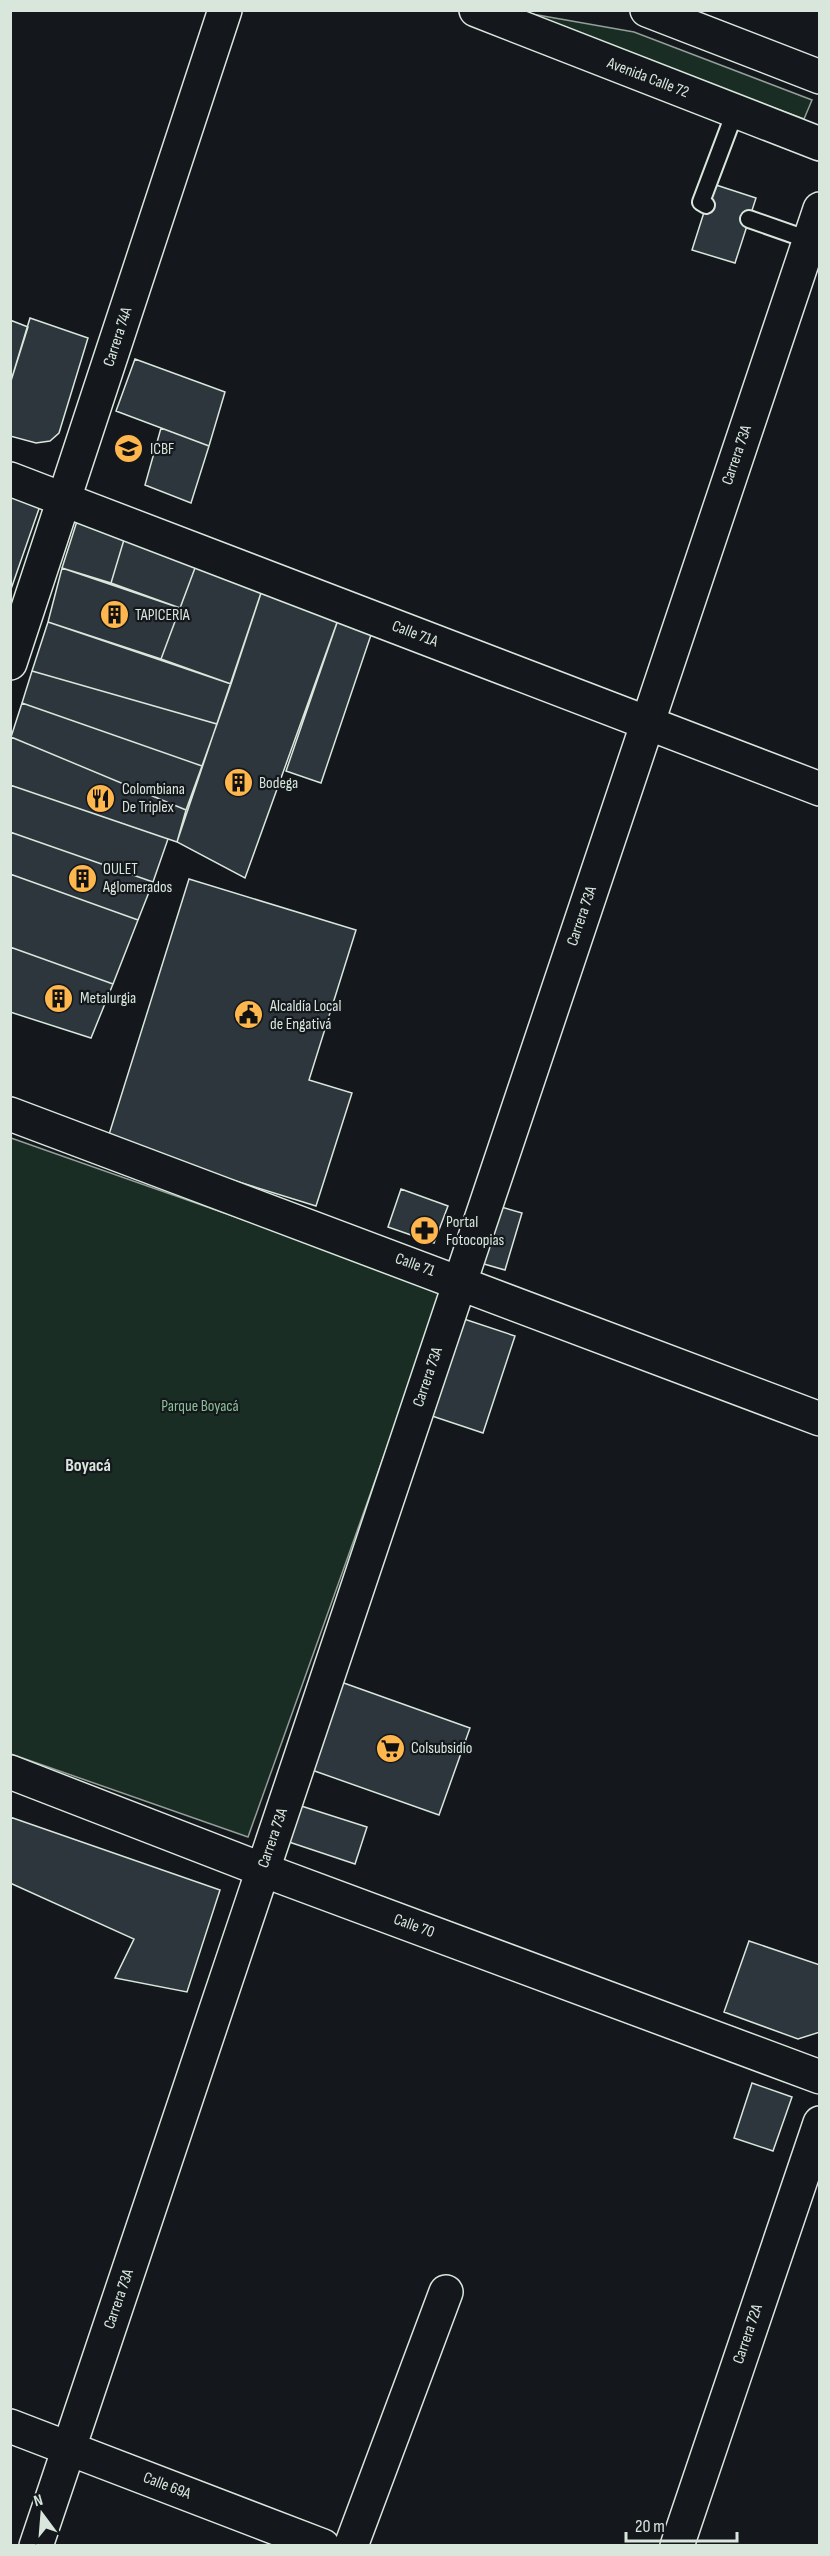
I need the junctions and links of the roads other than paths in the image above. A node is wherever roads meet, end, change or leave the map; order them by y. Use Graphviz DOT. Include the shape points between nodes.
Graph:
graph roads {
  1 [pos="225,10"];
  2 [pos="476,10"];
  3 [pos="647,10"];
  4 [pos="815,72"];
  5 [pos="735,112"];
  6 [pos="819,144"];
  7 [pos="706,205"];
  8 [pos="819,209"];
  9 [pos="749,219"];
  10 [pos="809,240"];
  11 [pos="10,479"];
  12 [pos="64,500"];
  13 [pos="10,663"];
  14 [pos="647,722"];
  15 [pos="819,789"];
  16 [pos="10,1114"];
  17 [pos="460,1282"];
  18 [pos="819,1419"];
  19 [pos="10,1772"];
  20 [pos="263,1870"];
  21 [pos="819,2077"];
  22 [pos="819,2123"];
  23 [pos="446,2292"];
  24 [pos="10,2426"];
  25 [pos="69,2448"];
  26 [pos="36,2546"];
  27 [pos="323,2546"];
  28 [pos="351,2546"];
  29 [pos="677,2546"];
  1 -- 12 [label="street, Carrera 74A"];
  2 -- 5 [label="street, Avenida Calle 72"];
  3 -- 4 [label="street"];
  5 -- 6 [label="street, Avenida Calle 72"];
  5 -- 7 [label="lane" via="700,202"];
  8 -- 10 [label="street, Carrera 73A"];
  9 -- 10 [label="lane"];
  10 -- 14 [label="street, Carrera 73A"];
  11 -- 12 [label="street, Calle 71A"];
  12 -- 13 [label="street, Carrera 74A"];
  12 -- 14 [label="street, Calle 71A"];
  14 -- 15 [label="street, Calle 71A"];
  14 -- 17 [label="street, Carrera 73A"];
  16 -- 17 [label="street, Calle 71"];
  17 -- 18 [label="street, Calle 71"];
  17 -- 20 [label="street, Carrera 73A"];
  19 -- 20 [label="street, Calle 70"];
  20 -- 21 [label="street, Calle 70"];
  20 -- 25 [label="street, Carrera 73A"];
  22 -- 29 [label="street, Carrera 72A"];
  23 -- 28 [label="street"];
  24 -- 25 [label="street, Calle 69A"];
  25 -- 26 [label="street, Carrera 73A"];
  25 -- 27 [label="street, Calle 69A"];
}
